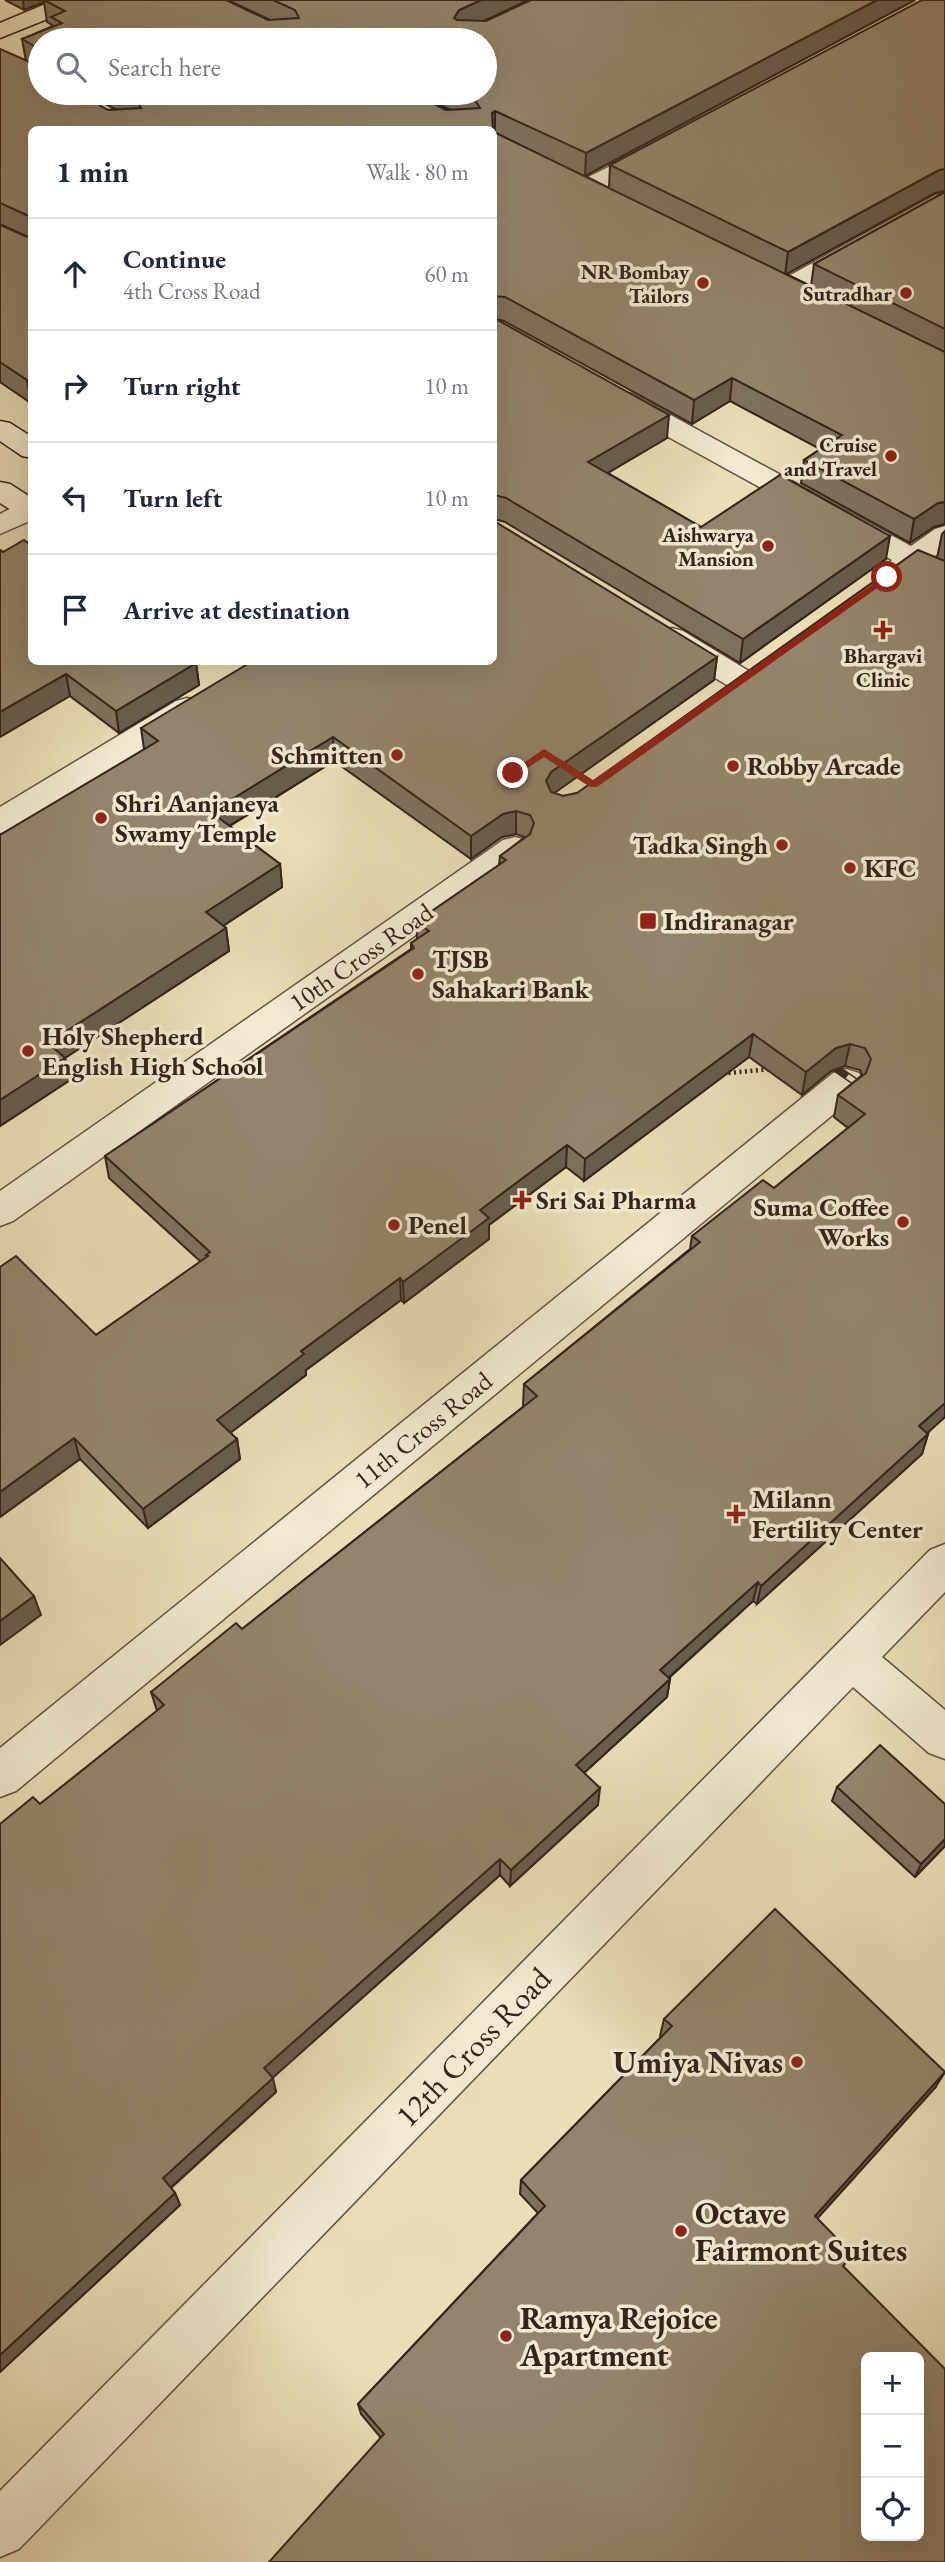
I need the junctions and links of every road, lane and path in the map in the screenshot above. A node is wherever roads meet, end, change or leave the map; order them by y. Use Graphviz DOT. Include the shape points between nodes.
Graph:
graph roads {
  1 [pos="74,0"];
  2 [pos="0,31"];
  3 [pos="682,136"];
  4 [pos="562,177"];
  5 [pos="585,188"];
  6 [pos="608,200"];
  7 [pos="945,200"];
  8 [pos="762,276"];
  9 [pos="786,288"];
  10 [pos="810,300"];
  11 [pos="599,387"];
  12 [pos="0,429"];
  13 [pos="28,447"];
  14 [pos="0,490"];
  15 [pos="28,510"];
  16 [pos="28,512"];
  17 [pos="0,525"];
  18 [pos="945,535"];
  19 [pos="912,559"];
  20 [pos="945,577"];
  21 [pos="864,593"];
  22 [pos="647,623"];
  23 [pos="741,680"];
  24 [pos="216,690"];
  25 [pos="574,772"];
  26 [pos="593,784"];
  27 [pos="0,822"];
  28 [pos="515,848"];
  29 [pos="779,1063"];
  30 [pos="717,1065"];
  31 [pos="846,1083"];
  32 [pos="0,1211"];
  33 [pos="945,1563"];
  34 [pos="852,1659"];
  35 [pos="945,1738"];
  36 [pos="0,1776"];
  37 [pos="0,2530"];
  1 -- 2 [label="main road"];
  3 -- 5 [label="street"];
  4 -- 5 [label="street"];
  5 -- 6 [label="street"];
  7 -- 9 [label="street"];
  8 -- 9 [label="street"];
  9 -- 10 [label="street"];
  11 -- 19 [label="street"];
  12 -- 13 [label="street"];
  14 -- 15 [label="street"];
  16 -- 17 [label="street"];
  18 -- 19 [label="street"];
  19 -- 20 [label="street"];
  19 -- 21 [label="street"];
  22 -- 23 [label="street"];
  24 -- 27 [label="street"];
  25 -- 26 [label="path"];
  28 -- 32 [label="street, 10th Cross Road"];
  29 -- 30 [label="path" via="770,1070 728,1073"];
  31 -- 36 [label="street, 11th Cross Road"];
  33 -- 34 [label="street, 12th Cross Road"];
  34 -- 35 [label="street"];
  34 -- 37 [label="street, 12th Cross Road"];
}
